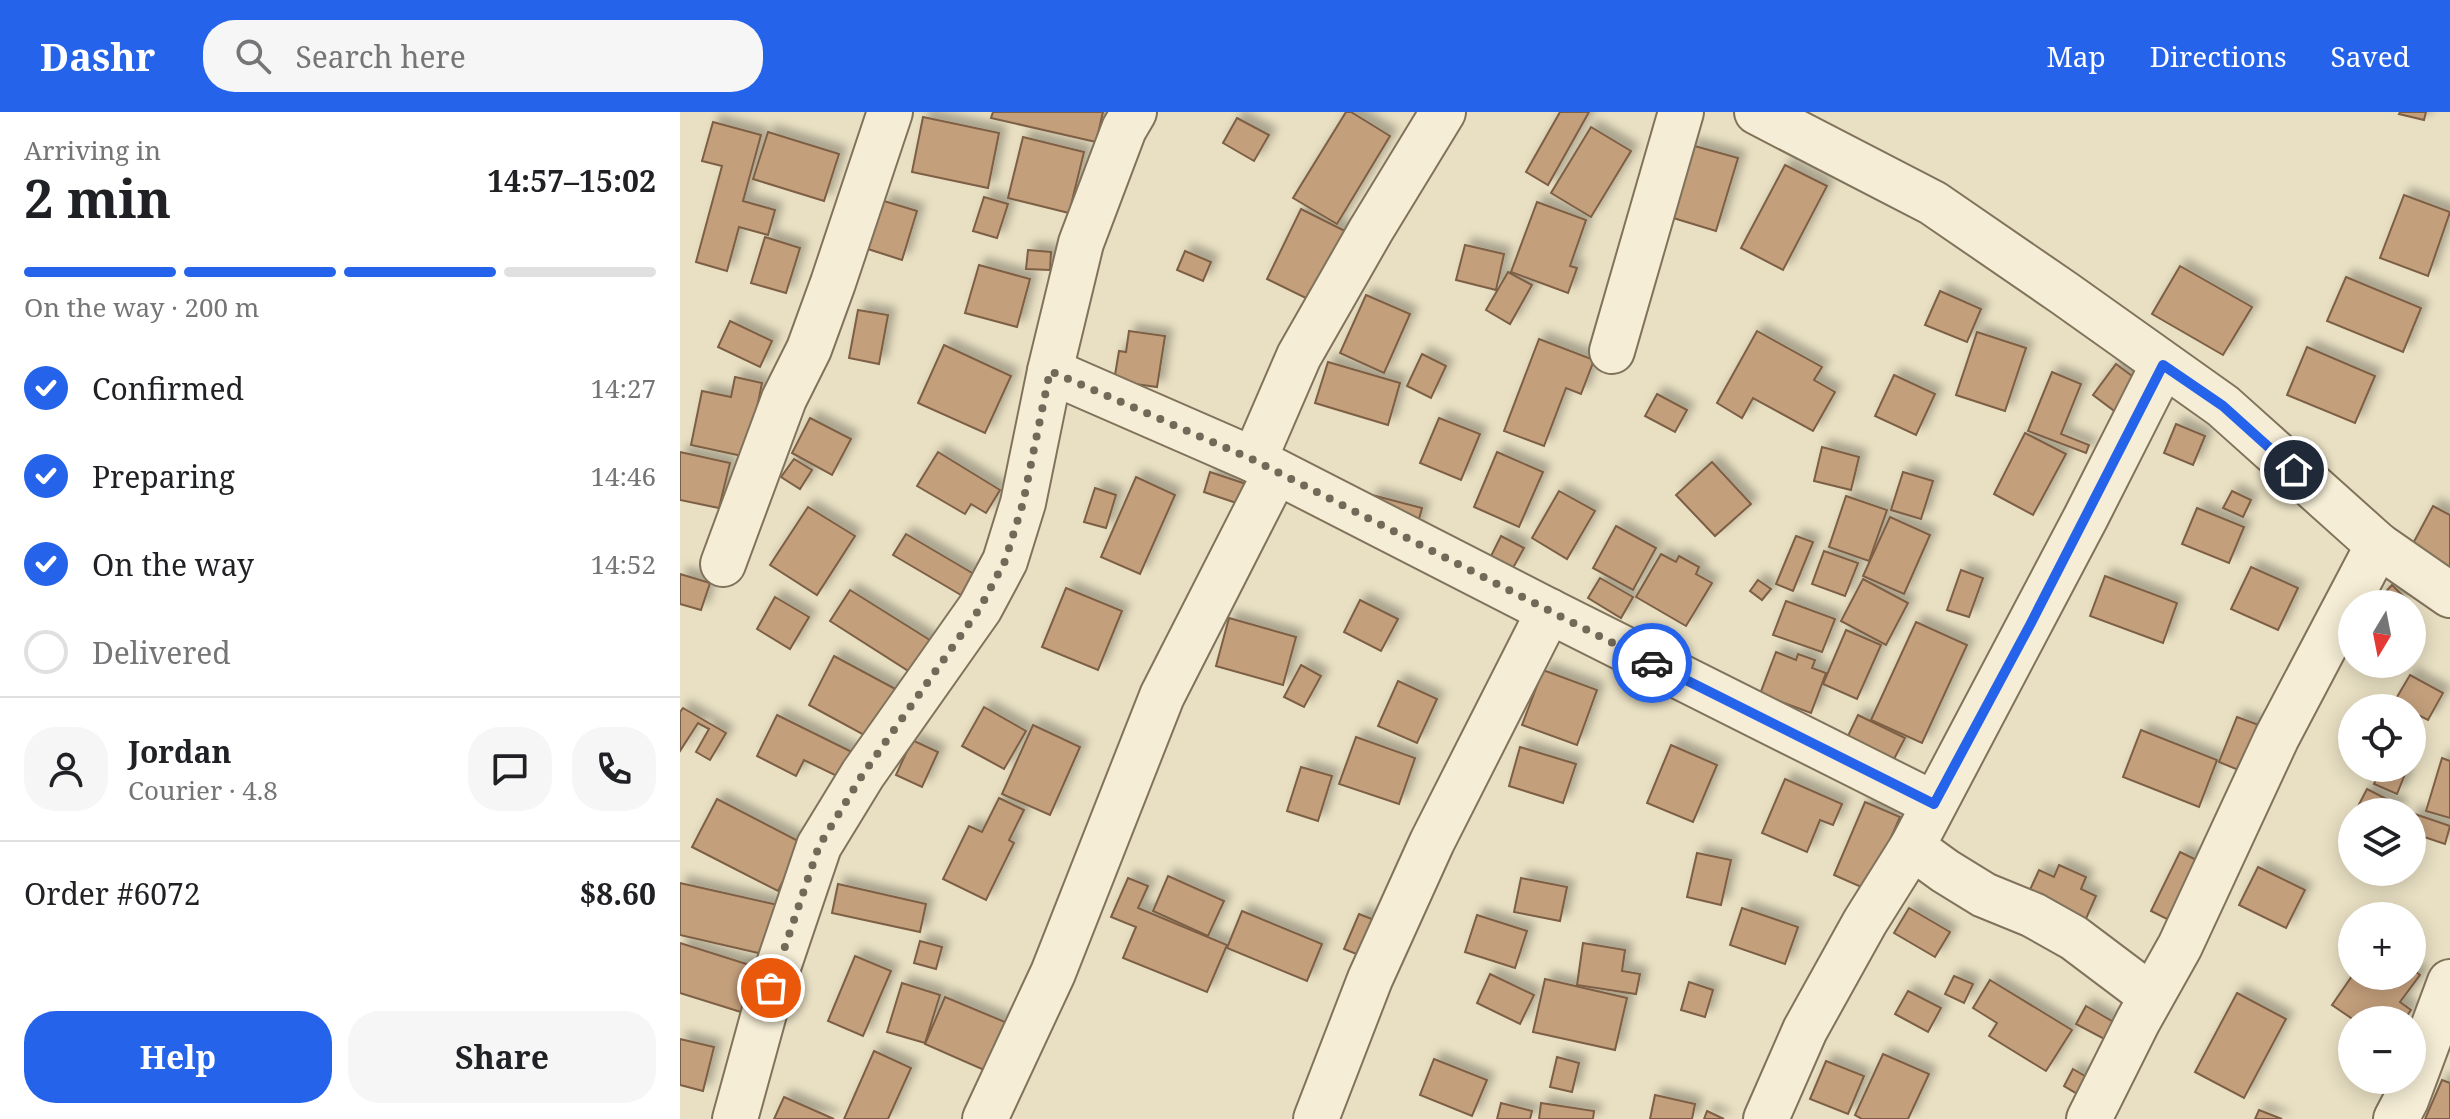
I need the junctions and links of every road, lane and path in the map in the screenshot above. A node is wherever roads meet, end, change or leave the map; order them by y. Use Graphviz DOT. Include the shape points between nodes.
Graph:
graph roads {
  1 [pos="890,112"];
  2 [pos="1134,112"];
  3 [pos="1443,112"];
  4 [pos="1681,112"];
  5 [pos="1757,112"];
  6 [pos="1612,351"];
  7 [pos="2163,365"];
  8 [pos="1050,371"];
  9 [pos="1265,466"];
  10 [pos="2378,545"];
  11 [pos="723,564"];
  12 [pos="2450,595"];
  13 [pos="1549,611"];
  14 [pos="1934,804"];
  15 [pos="1912,847"];
  16 [pos="2450,982"];
  17 [pos="2151,996"];
  18 [pos="735,1119"];
  19 [pos="985,1119"];
  20 [pos="1316,1119"];
  21 [pos="1766,1119"];
  22 [pos="2089,1119"];
  23 [pos="2396,1119"];
  1 -- 11 [label="street" via="809,349 784,399"];
  2 -- 8 [label="street" via="1081,243"];
  3 -- 9 [label="street" via="1299,356"];
  4 -- 6 [label="street"];
  5 -- 7 [label="street" via="1933,203"];
  7 -- 10 [label="street" via="2223,406"];
  7 -- 14 [label="street"];
  8 -- 9 [label="street"];
  8 -- 18 [label="street" via="1023,503 1005,561 980,608 819,846 771,988"];
  9 -- 13 [label="street"];
  9 -- 19 [label="street" via="1162,696 1053,973"];
  10 -- 12 [label="street"];
  10 -- 17 [label="street"];
  13 -- 14 [label="street"];
  13 -- 20 [label="street" via="1432,842 1370,979"];
  14 -- 15 [label="street"];
  15 -- 17 [label="street" via="1984,895 2074,938"];
  15 -- 21 [label="street" via="1805,1030"];
  16 -- 23 [label="street"];
  17 -- 22 [label="street"];
}
